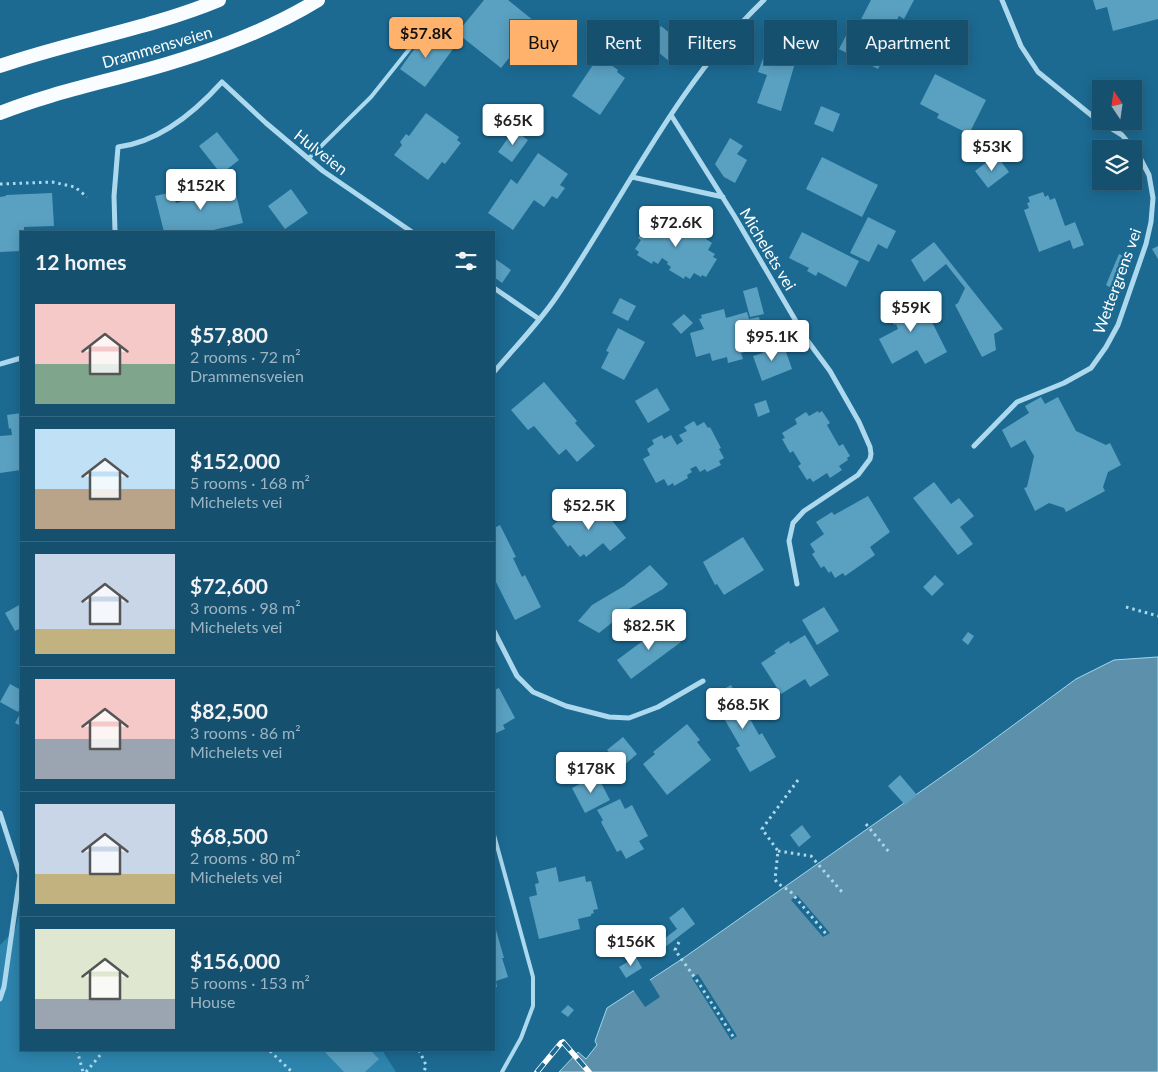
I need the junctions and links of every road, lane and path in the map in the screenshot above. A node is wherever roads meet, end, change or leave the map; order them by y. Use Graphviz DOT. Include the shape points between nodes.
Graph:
graph roads {
  1 [pos="219,0"];
  2 [pos="318,0"];
  3 [pos="764,0"];
  4 [pos="1002,0"];
  5 [pos="434,22"];
  6 [pos="0,66"];
  7 [pos="0,113"];
  8 [pos="671,115"];
  9 [pos="308,159"];
  10 [pos="632,177"];
  11 [pos="0,184"];
  12 [pos="87,197"];
  13 [pos="723,197"];
  14 [pos="115,231"];
  15 [pos="411,231"];
  16 [pos="495,289"];
  17 [pos="539,319"];
  18 [pos="20,358"];
  19 [pos="0,364"];
  20 [pos="495,371"];
  21 [pos="974,446"];
  22 [pos="797,584"];
  23 [pos="1126,607"];
  24 [pos="1158,616"];
  25 [pos="495,633"];
  26 [pos="703,681"];
  27 [pos="798,780"];
  28 [pos="0,814"];
  29 [pos="866,824"];
  30 [pos="495,839"];
  31 [pos="778,851"];
  32 [pos="889,852"];
  33 [pos="20,872"];
  34 [pos="20,882"];
  35 [pos="842,892"];
  36 [pos="827,935"];
  37 [pos="678,942"];
  38 [pos="0,1000"];
  39 [pos="734,1038"];
  40 [pos="77,1051"];
  41 [pos="102,1051"];
  42 [pos="270,1051"];
  43 [pos="419,1051"];
  44 [pos="84,1072"];
  45 [pos="292,1072"];
  46 [pos="424,1072"];
  47 [pos="502,1072"];
  1 -- 6 [label="highway, Drammensveien" via="165,19"];
  2 -- 7 [label="highway, Drammensveien" via="222,46"];
  3 -- 8 [label="street" via="717,52"];
  4 -- 21 [label="street, Wettergrens vei" via="1021,46 1038,72 1096,119 1122,135 1138,154 1149,175 1153,198 1152,222 1118,325 1091,368 1017,402"];
  5 -- 9 [label="lane" via="422,30 371,97"];
  8 -- 10 [label="street"];
  8 -- 13 [label="street, Michelets vei"];
  9 -- 14 [label="street, Hulveien" via="222,82 165,130 148,140 118,147"];
  9 -- 15 [label="street, Hulveien"];
  10 -- 13 [label="street, Michelets vei"];
  10 -- 17 [label="street"];
  11 -- 12 [label="path" via="52,182 74,187"];
  13 -- 22 [label="street, Michelets vei" via="807,340 830,371 870,447 870,459 858,475 793,523 789,541"];
  16 -- 17 [label="street"];
  17 -- 20 [label="street"];
  18 -- 19 [label="street"];
  23 -- 24 [label="path"];
  25 -- 26 [label="street" via="517,676 533,692 566,706 609,717 629,718"];
  27 -- 31 [label="path" via="762,829"];
  28 -- 33 [label="street"];
  29 -- 32 [label="path"];
  30 -- 47 [label="lane" via="533,977 533,1006 522,1038"];
  31 -- 35 [label="path" via="811,856"];
  31 -- 36 [label="path" via="777,883 790,891"];
  34 -- 38 [label="street"];
  37 -- 39 [label="path" via="675,950"];
  40 -- 44 [label="path"];
  41 -- 44 [label="path"];
  42 -- 45 [label="path"];
  43 -- 46 [label="path" via="426,1065"];
}
